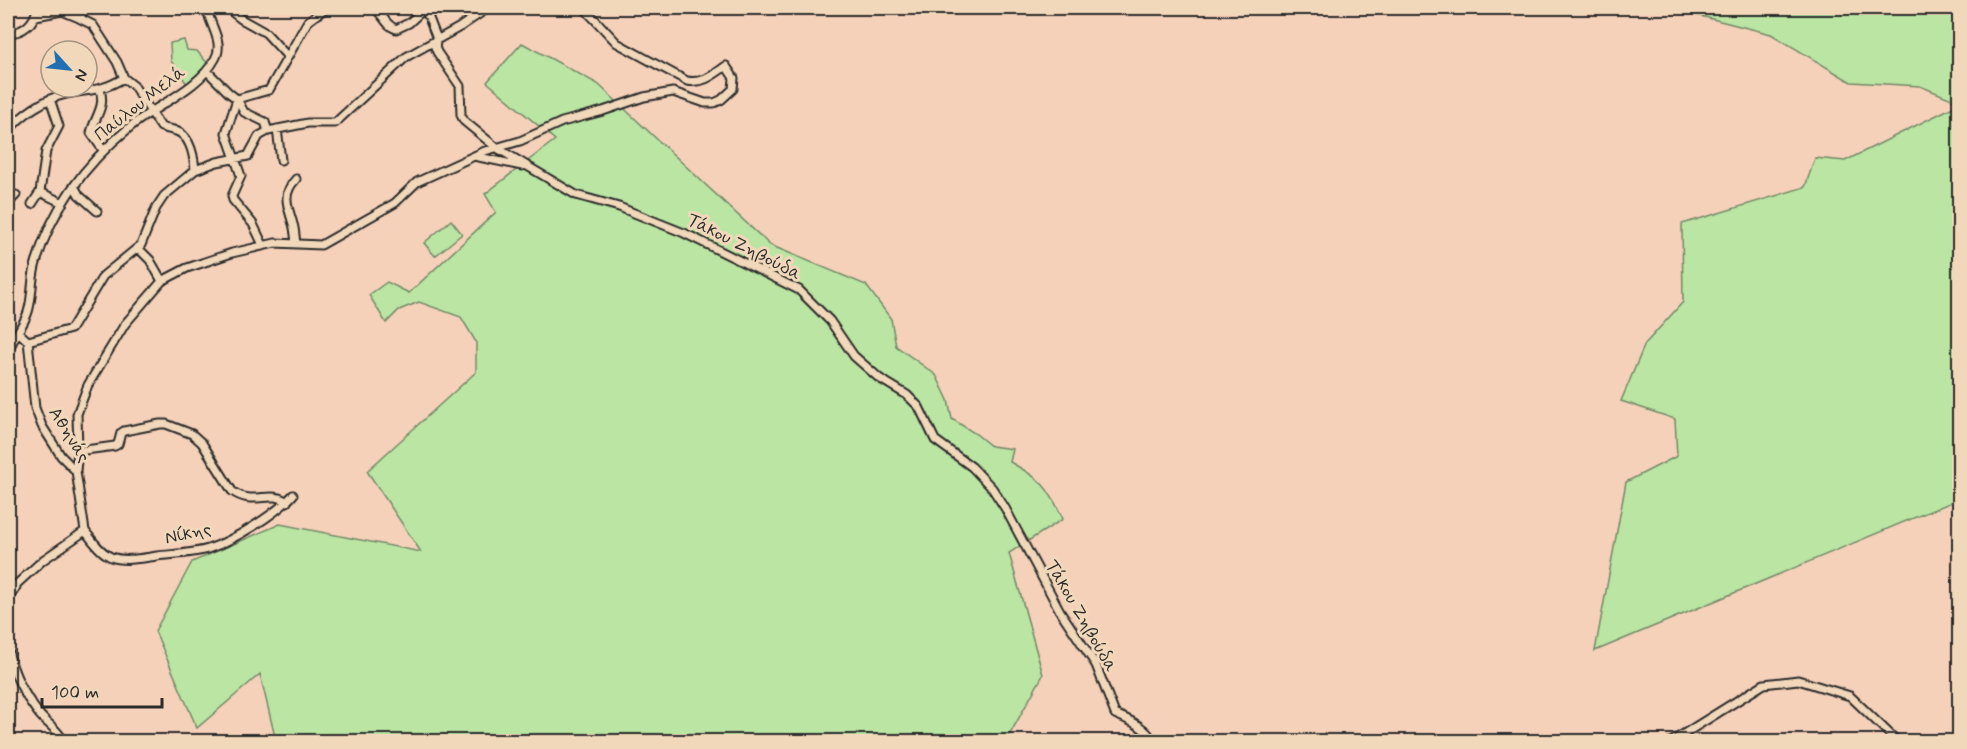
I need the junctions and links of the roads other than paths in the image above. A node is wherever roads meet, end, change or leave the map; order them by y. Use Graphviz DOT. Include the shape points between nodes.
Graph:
graph roads {
  1 [pos="37,8"];
  2 [pos="86,8"];
  3 [pos="207,8"];
  4 [pos="227,8"];
  5 [pos="326,8"];
  6 [pos="374,8"];
  7 [pos="425,8"];
  8 [pos="488,8"];
  9 [pos="584,8"];
  10 [pos="36,16"];
  11 [pos="79,18"];
  12 [pos="8,33"];
  13 [pos="437,39"];
  14 [pos="288,57"];
  15 [pos="207,70"];
  16 [pos="124,78"];
  17 [pos="100,90"];
  18 [pos="50,99"];
  19 [pos="237,99"];
  20 [pos="150,112"];
  21 [pos="277,129"];
  22 [pos="268,131"];
  23 [pos="8,132"];
  24 [pos="497,148"];
  25 [pos="103,150"];
  26 [pos="474,156"];
  27 [pos="236,158"];
  28 [pos="281,160"];
  29 [pos="528,167"];
  30 [pos="195,170"];
  31 [pos="296,179"];
  32 [pos="74,186"];
  33 [pos="40,192"];
  34 [pos="16,195"];
  35 [pos="8,203"];
  36 [pos="63,203"];
  37 [pos="32,204"];
  38 [pos="97,211"];
  39 [pos="296,244"];
  40 [pos="263,246"];
  41 [pos="138,248"];
  42 [pos="162,281"];
  43 [pos="18,332"];
  44 [pos="28,341"];
  45 [pos="8,353"];
  46 [pos="78,451"];
  47 [pos="76,471"];
  48 [pos="293,495"];
  49 [pos="287,502"];
  50 [pos="85,531"];
  51 [pos="20,579"];
  52 [pos="8,592"];
  53 [pos="8,607"];
  54 [pos="8,650"];
  55 [pos="64,741"];
  56 [pos="1153,741"];
  57 [pos="1671,741"];
  58 [pos="1899,741"];
  1 -- 10 [label="street"];
  2 -- 11 [label="street"];
  3 -- 15 [label="street, Παύλου Μελά" via="220,45"];
  4 -- 14 [label="street" via="266,33"];
  5 -- 14 [label="street" via="308,21"];
  6 -- 7 [label="street" via="396,29"];
  7 -- 13 [label="street, Τάκου Ζηβούδα"];
  8 -- 13 [label="street"];
  9 -- 24 [label="street" via="617,43 687,81 706,80 726,66 734,78 731,93 705,103 673,92 644,97 562,122"];
  10 -- 11 [label="street" via="62,11"];
  10 -- 12 [label="street" via="21,30"];
  11 -- 16 [label="street" via="93,25"];
  13 -- 21 [label="street" via="400,62 335,123"];
  13 -- 24 [label="street, Τάκου Ζηβούδα" via="437,52 460,86 464,121"];
  14 -- 19 [label="street" via="268,90"];
  15 -- 19 [label="street"];
  15 -- 20 [label="street, Παύλου Μελά" via="189,87"];
  16 -- 17 [label="street"];
  16 -- 20 [label="street" via="134,86"];
  17 -- 25 [label="street" via="102,105 92,133"];
  18 -- 23 [label="street"];
  18 -- 33 [label="street" via="59,126 46,151"];
  19 -- 22 [label="street" via="244,112 265,122"];
  19 -- 27 [label="street" via="226,133"];
  20 -- 25 [label="street, Παύλου Μελά"];
  20 -- 30 [label="street" via="161,127 183,135 191,147"];
  21 -- 22 [label="street"];
  21 -- 28 [label="street"];
  22 -- 27 [label="street" via="255,141 250,154"];
  24 -- 26 [label="street"];
  24 -- 29 [label="street, Τάκου Ζηβούδα"];
  25 -- 32 [label="street, Παύλου Μελά"];
  26 -- 29 [label="street"];
  26 -- 39 [label="street" via="417,182 395,203 321,245"];
  27 -- 30 [label="street"];
  27 -- 40 [label="street" via="241,176 233,200 253,224"];
  29 -- 56 [label="street, Τάκου Ζηβούδα" via="576,195 684,232 799,290 830,321 854,356 919,408 935,440 972,467 992,488 1060,610 1096,665 1115,714 1146,731"];
  30 -- 41 [label="street" via="160,201"];
  31 -- 39 [label="street" via="286,203"];
  32 -- 36 [label="street, Παύλου Μελά"];
  32 -- 38 [label="street"];
  33 -- 36 [label="street"];
  33 -- 37 [label="street"];
  34 -- 35 [label="street"];
  36 -- 43 [label="street, Παύλου Μελά" via="38,258 30,305"];
  39 -- 40 [label="street"];
  40 -- 42 [label="street" via="187,268"];
  41 -- 42 [label="street"];
  41 -- 44 [label="street" via="103,276 69,331"];
  42 -- 46 [label="street" via="124,324 88,385 77,414"];
  43 -- 44 [label="street"];
  43 -- 45 [label="street, Παύλου Μελά"];
  44 -- 47 [label="street, Αθηνάς" via="35,408 61,456"];
  46 -- 47 [label="street"];
  46 -- 49 [label="street" via="115,446 124,431 166,424 198,438 238,495 251,499 281,497"];
  47 -- 50 [label="street, Αθηνάς"];
  48 -- 49 [label="street, Νίκης"];
  49 -- 50 [label="street, Νίκης" via="234,536 192,553 112,557"];
  50 -- 51 [label="street"];
  51 -- 52 [label="street"];
  51 -- 53 [label="street"];
  54 -- 55 [label="street" via="11,667 23,688 39,714"];
  57 -- 58 [label="street" via="1764,684 1798,680 1851,696"];
}
